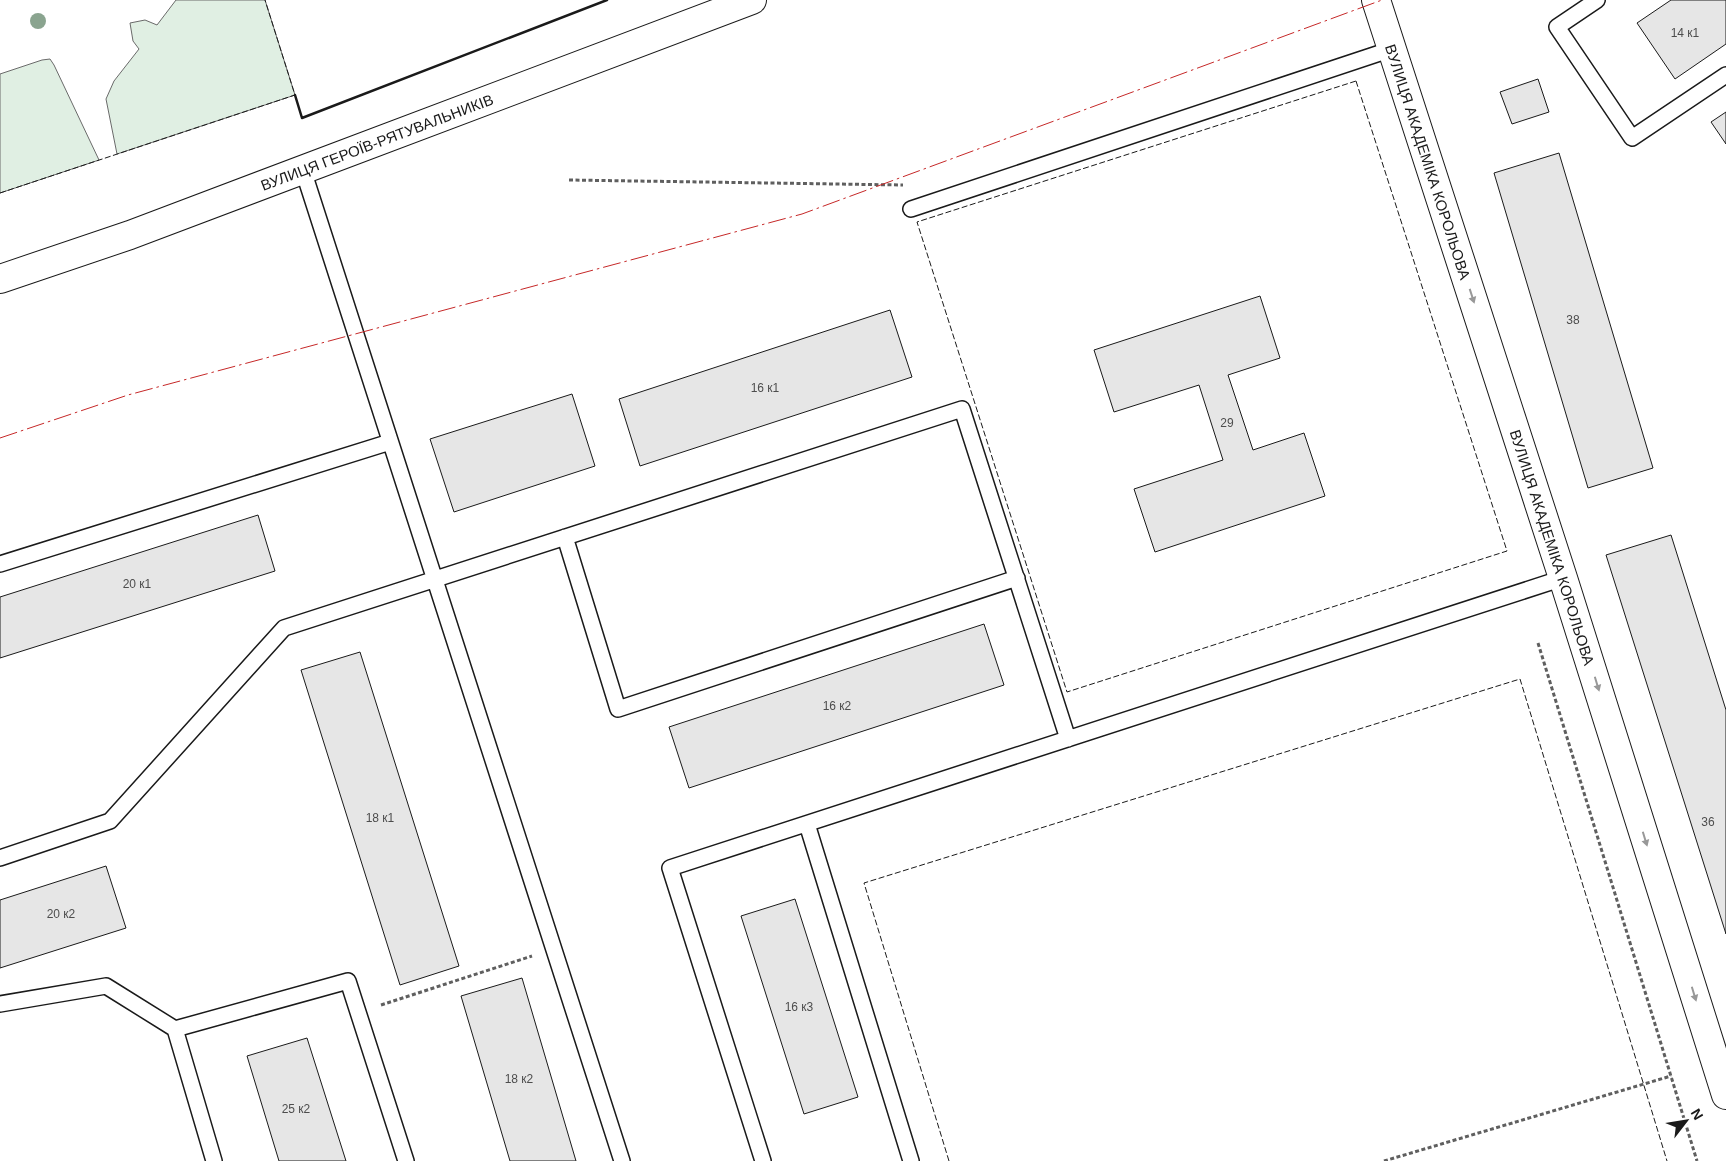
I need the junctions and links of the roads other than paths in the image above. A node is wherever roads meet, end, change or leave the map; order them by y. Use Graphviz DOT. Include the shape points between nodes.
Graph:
graph roads {
  1 [pos="752,0"];
  2 [pos="1376,0"];
  3 [pos="1596,0"];
  4 [pos="1392,49"];
  5 [pos="1726,75"];
  6 [pos="303,170"];
  7 [pos="911,209"];
  8 [pos="0,279"];
  9 [pos="390,442"];
  10 [pos="566,537"];
  11 [pos="0,564"];
  12 [pos="1017,578"];
  13 [pos="1563,578"];
  14 [pos="435,579"];
  15 [pos="1068,739"];
  16 [pos="807,824"];
  17 [pos="0,858"];
  18 [pos="0,1004"];
  19 [pos="175,1029"];
  20 [pos="1726,1095"];
  21 [pos="908,1160"];
  22 [pos="214,1161"];
  23 [pos="406,1161"];
  24 [pos="622,1161"];
  25 [pos="763,1161"];
  1 -- 6 [label="street, ВУЛИЦЯ ГЕРОЇВ-РЯТУВАЛЬНИКІВ"];
  2 -- 4 [label="street, ВУЛИЦЯ АКАДЕМІКА КОРОЛЬОВА"];
  3 -- 5 [label="lane" via="1557,26 1632,138"];
  4 -- 7 [label="lane"];
  4 -- 13 [label="street, ВУЛИЦЯ АКАДЕМІКА КОРОЛЬОВА, one-way"];
  6 -- 8 [label="street, ВУЛИЦЯ ГЕРОЇВ-РЯТУВАЛЬНИКІВ" via="130,235"];
  6 -- 9 [label="lane"];
  9 -- 11 [label="lane"];
  9 -- 14 [label="lane"];
  10 -- 12 [label="lane" via="962,408"];
  10 -- 12 [label="lane" via="618,709"];
  10 -- 14 [label="lane"];
  12 -- 15 [label="lane"];
  13 -- 15 [label="lane"];
  13 -- 20 [label="street, ВУЛИЦЯ АКАДЕМІКА КОРОЛЬОВА, one-way"];
  14 -- 17 [label="lane" via="284,628 110,821"];
  14 -- 24 [label="lane"];
  15 -- 16 [label="lane"];
  16 -- 21 [label="lane"];
  16 -- 25 [label="lane" via="670,868"];
  18 -- 19 [label="lane" via="106,986"];
  19 -- 22 [label="lane"];
  19 -- 23 [label="lane" via="348,981"];
}
